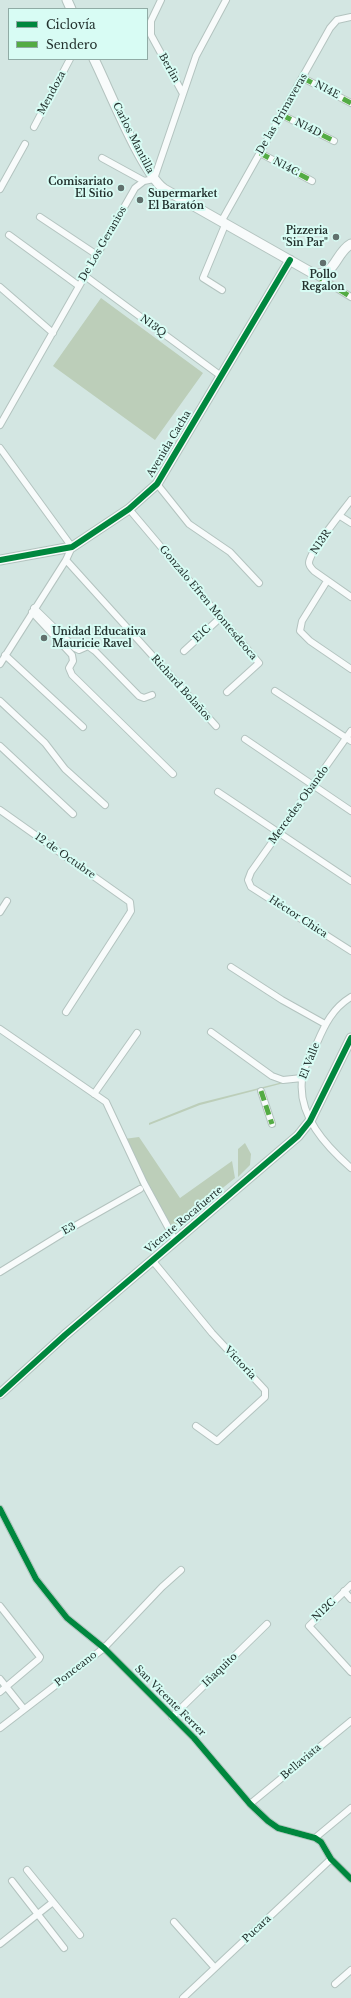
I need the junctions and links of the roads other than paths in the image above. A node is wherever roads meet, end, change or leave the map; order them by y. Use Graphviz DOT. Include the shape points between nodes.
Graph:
graph roads {
  1 [pos="161,0"];
  2 [pos="226,0"];
  3 [pos="351,17"];
  4 [pos="69,60"];
  5 [pos="94,60"];
  6 [pos="303,78"];
  7 [pos="182,92"];
  8 [pos="351,103"];
  9 [pos="282,115"];
  10 [pos="34,127"];
  11 [pos="334,141"];
  12 [pos="25,144"];
  13 [pos="260,153"];
  14 [pos="102,158"];
  15 [pos="154,179"];
  16 [pos="144,181"];
  17 [pos="312,181"];
  18 [pos="0,189"];
  19 [pos="40,217"];
  20 [pos="223,223"];
  21 [pos="9,235"];
  22 [pos="350,244"];
  23 [pos="97,255"];
  24 [pos="290,260"];
  25 [pos="314,274"];
  26 [pos="85,276"];
  27 [pos="79,286"];
  28 [pos="0,287"];
  29 [pos="222,290"];
  30 [pos="351,296"];
  31 [pos="52,333"];
  32 [pos="221,376"];
  33 [pos="0,425"];
  34 [pos="0,448"];
  35 [pos="157,484"];
  36 [pos="351,500"];
  37 [pos="129,509"];
  38 [pos="340,516"];
  39 [pos="351,523"];
  40 [pos="72,547"];
  41 [pos="0,560"];
  42 [pos="66,560"];
  43 [pos="327,581"];
  44 [pos="259,584"];
  45 [pos="351,597"];
  46 [pos="33,610"];
  47 [pos="220,618"];
  48 [pos="184,651"];
  49 [pos="5,655"];
  50 [pos="0,664"];
  51 [pos="351,670"];
  52 [pos="275,691"];
  53 [pos="227,692"];
  54 [pos="152,695"];
  55 [pos="0,701"];
  56 [pos="216,726"];
  57 [pos="83,728"];
  58 [pos="351,731"];
  59 [pos="245,739"];
  60 [pos="349,740"];
  61 [pos="0,746"];
  62 [pos="173,774"];
  63 [pos="314,786"];
  64 [pos="218,792"];
  65 [pos="105,805"];
  66 [pos="0,810"];
  67 [pos="351,811"];
  68 [pos="74,814"];
  69 [pos="279,833"];
  70 [pos="248,880"];
  71 [pos="351,881"];
  72 [pos="7,901"];
  73 [pos="0,912"];
  74 [pos="351,951"];
  75 [pos="231,967"];
  76 [pos="351,996"];
  77 [pos="66,1012"];
  78 [pos="325,1024"];
  79 [pos="0,1029"];
  80 [pos="137,1032"];
  81 [pos="211,1032"];
  82 [pos="351,1038"];
  83 [pos="302,1078"];
  84 [pos="261,1091"];
  85 [pos="94,1094"];
  86 [pos="310,1121"];
  87 [pos="272,1124"];
  88 [pos="351,1167"];
  89 [pos="140,1189"];
  90 [pos="175,1240"];
  91 [pos="152,1260"];
  92 [pos="0,1272"];
  93 [pos="0,1394"];
  94 [pos="196,1426"];
  95 [pos="0,1509"];
  96 [pos="181,1570"];
  97 [pos="351,1585"];
  98 [pos="344,1591"];
  99 [pos="351,1599"];
  100 [pos="0,1606"];
  101 [pos="267,1624"];
  102 [pos="104,1648"];
  103 [pos="351,1672"];
  104 [pos="0,1679"];
  105 [pos="6,1687"];
  106 [pos="0,1692"];
  107 [pos="24,1709"];
  108 [pos="172,1717"];
  109 [pos="351,1721"];
  110 [pos="0,1728"];
  111 [pos="250,1804"];
  112 [pos="351,1808"];
  113 [pos="314,1838"];
  114 [pos="331,1859"];
  115 [pos="27,1870"];
  116 [pos="351,1879"];
  117 [pos="12,1881"];
  118 [pos="53,1902"];
  119 [pos="38,1914"];
  120 [pos="174,1922"];
  121 [pos="80,1935"];
  122 [pos="0,1944"];
  123 [pos="64,1948"];
  124 [pos="215,1968"];
  125 [pos="351,1970"];
  126 [pos="335,1984"];
  127 [pos="183,1998"];
  1 -- 7 [label="street, Berlin" via="151,20 151,35"];
  2 -- 7 [label="street" via="196,56"];
  3 -- 6 [label="street, De las Primaveras" via="341,18 333,23"];
  4 -- 10 [label="street, Mendoza"];
  5 -- 15 [label="street, Carlos Mantilla"];
  6 -- 8 [label="street, N14E"];
  6 -- 9 [label="street, De las Primaveras"];
  7 -- 15 [label="street"];
  9 -- 11 [label="street, N14D"];
  9 -- 13 [label="street, De las Primaveras"];
  12 -- 18 [label="street"];
  13 -- 17 [label="street, N14C"];
  13 -- 20 [label="street, De las Primaveras"];
  14 -- 16 [label="street"];
  15 -- 16 [label="street"];
  15 -- 20 [label="street, Carlos Mantilla" via="164,189"];
  16 -- 23 [label="street, De Los Geranios" via="135,188"];
  19 -- 23 [label="street"];
  20 -- 24 [label="street, Carlos Mantilla"];
  20 -- 29 [label="street, De las Primaveras" via="203,278"];
  21 -- 27 [label="street"];
  22 -- 25 [label="street" via="329,272"];
  23 -- 26 [label="street, De Los Geranios"];
  24 -- 25 [label="street, Carlos Mantilla"];
  24 -- 32 [label="street, Avenida Cacha"];
  25 -- 30 [label="street"];
  26 -- 27 [label="street, De Los Geranios"];
  26 -- 32 [label="street, N13Q"];
  27 -- 31 [label="street, De Los Geranios"];
  28 -- 31 [label="street"];
  31 -- 33 [label="street, De Los Geranios"];
  32 -- 35 [label="street, Avenida Cacha"];
  34 -- 40 [label="street"];
  35 -- 37 [label="street, Avenida Cacha"];
  35 -- 44 [label="street" via="190,524 230,552"];
  36 -- 38 [label="street, N13R"];
  37 -- 40 [label="street, Avenida Cacha"];
  37 -- 47 [label="street, Gonzalo Efren Montesdeoca"];
  38 -- 39 [label="street"];
  38 -- 43 [label="street, N13R" via="317,545 309,562 311,568"];
  40 -- 41 [label="street, Avenida Cacha"];
  40 -- 42 [label="street"];
  42 -- 46 [label="street"];
  42 -- 56 [label="street, Richard Bolaños"];
  43 -- 45 [label="street"];
  43 -- 51 [label="street" via="302,621 300,631"];
  46 -- 49 [label="street"];
  46 -- 54 [label="street" via="75,648 79,650 88,646 95,651 139,696 144,698"];
  46 -- 62 [label="street" via="74,658 69,668 72,675"];
  47 -- 48 [label="street, E1C"];
  47 -- 53 [label="street, Gonzalo Efren Montesdeoca" via="259,663"];
  49 -- 50 [label="street"];
  49 -- 57 [label="street"];
  52 -- 60 [label="street"];
  55 -- 65 [label="street"];
  58 -- 60 [label="street, Mercedes Obando"];
  59 -- 63 [label="street"];
  60 -- 63 [label="street, Mercedes Obando"];
  61 -- 68 [label="street"];
  63 -- 67 [label="street"];
  63 -- 69 [label="street, Mercedes Obando"];
  64 -- 69 [label="street"];
  66 -- 77 [label="street, 12 de Octubre" via="130,902 131,911"];
  69 -- 70 [label="street, Mercedes Obando"];
  69 -- 71 [label="street"];
  70 -- 74 [label="street, Héctor Chica" via="251,887"];
  72 -- 73 [label="street"];
  75 -- 78 [label="street"];
  76 -- 78 [label="street, El Valle"];
  78 -- 83 [label="street, El Valle"];
  79 -- 85 [label="street"];
  80 -- 85 [label="street"];
  81 -- 83 [label="street" via="272,1076 284,1080"];
  82 -- 86 [label="street, Vicente Rocafuerte"];
  83 -- 86 [label="street, El Valle" via="304,1108"];
  84 -- 87 [label="street"];
  85 -- 90 [label="street" via="106,1102 144,1183"];
  86 -- 88 [label="street, El Valle"];
  86 -- 90 [label="street, Vicente Rocafuerte" via="282,1152"];
  89 -- 92 [label="street, E3" via="66,1230"];
  90 -- 91 [label="street, Vicente Rocafuerte"];
  91 -- 93 [label="street, Vicente Rocafuerte"];
  91 -- 94 [label="street, Victoria" via="266,1393 265,1397 218,1441"];
  95 -- 102 [label="street, San Vicente Ferrer" via="36,1579 67,1618"];
  96 -- 102 [label="street, Ponceano"];
  97 -- 98 [label="street, N12C"];
  98 -- 99 [label="street"];
  98 -- 103 [label="street, N12C" via="309,1626"];
  100 -- 105 [label="street" via="40,1657"];
  101 -- 108 [label="street, Iñaquito"];
  102 -- 107 [label="street, Ponceano"];
  102 -- 108 [label="street, San Vicente Ferrer"];
  104 -- 105 [label="street"];
  105 -- 106 [label="street"];
  105 -- 107 [label="street"];
  107 -- 110 [label="street, Ponceano"];
  108 -- 111 [label="street, San Vicente Ferrer" via="194,1738"];
  109 -- 111 [label="street, Bellavista"];
  111 -- 113 [label="street, San Vicente Ferrer" via="278,1828"];
  112 -- 113 [label="street"];
  113 -- 114 [label="street" via="321,1842"];
  114 -- 116 [label="street"];
  114 -- 124 [label="street, Pucara"];
  115 -- 118 [label="street"];
  117 -- 119 [label="street"];
  118 -- 119 [label="street"];
  118 -- 121 [label="street"];
  119 -- 122 [label="street"];
  119 -- 123 [label="street"];
  120 -- 124 [label="street"];
  124 -- 127 [label="street, Pucara"];
  125 -- 126 [label="street"];
}
